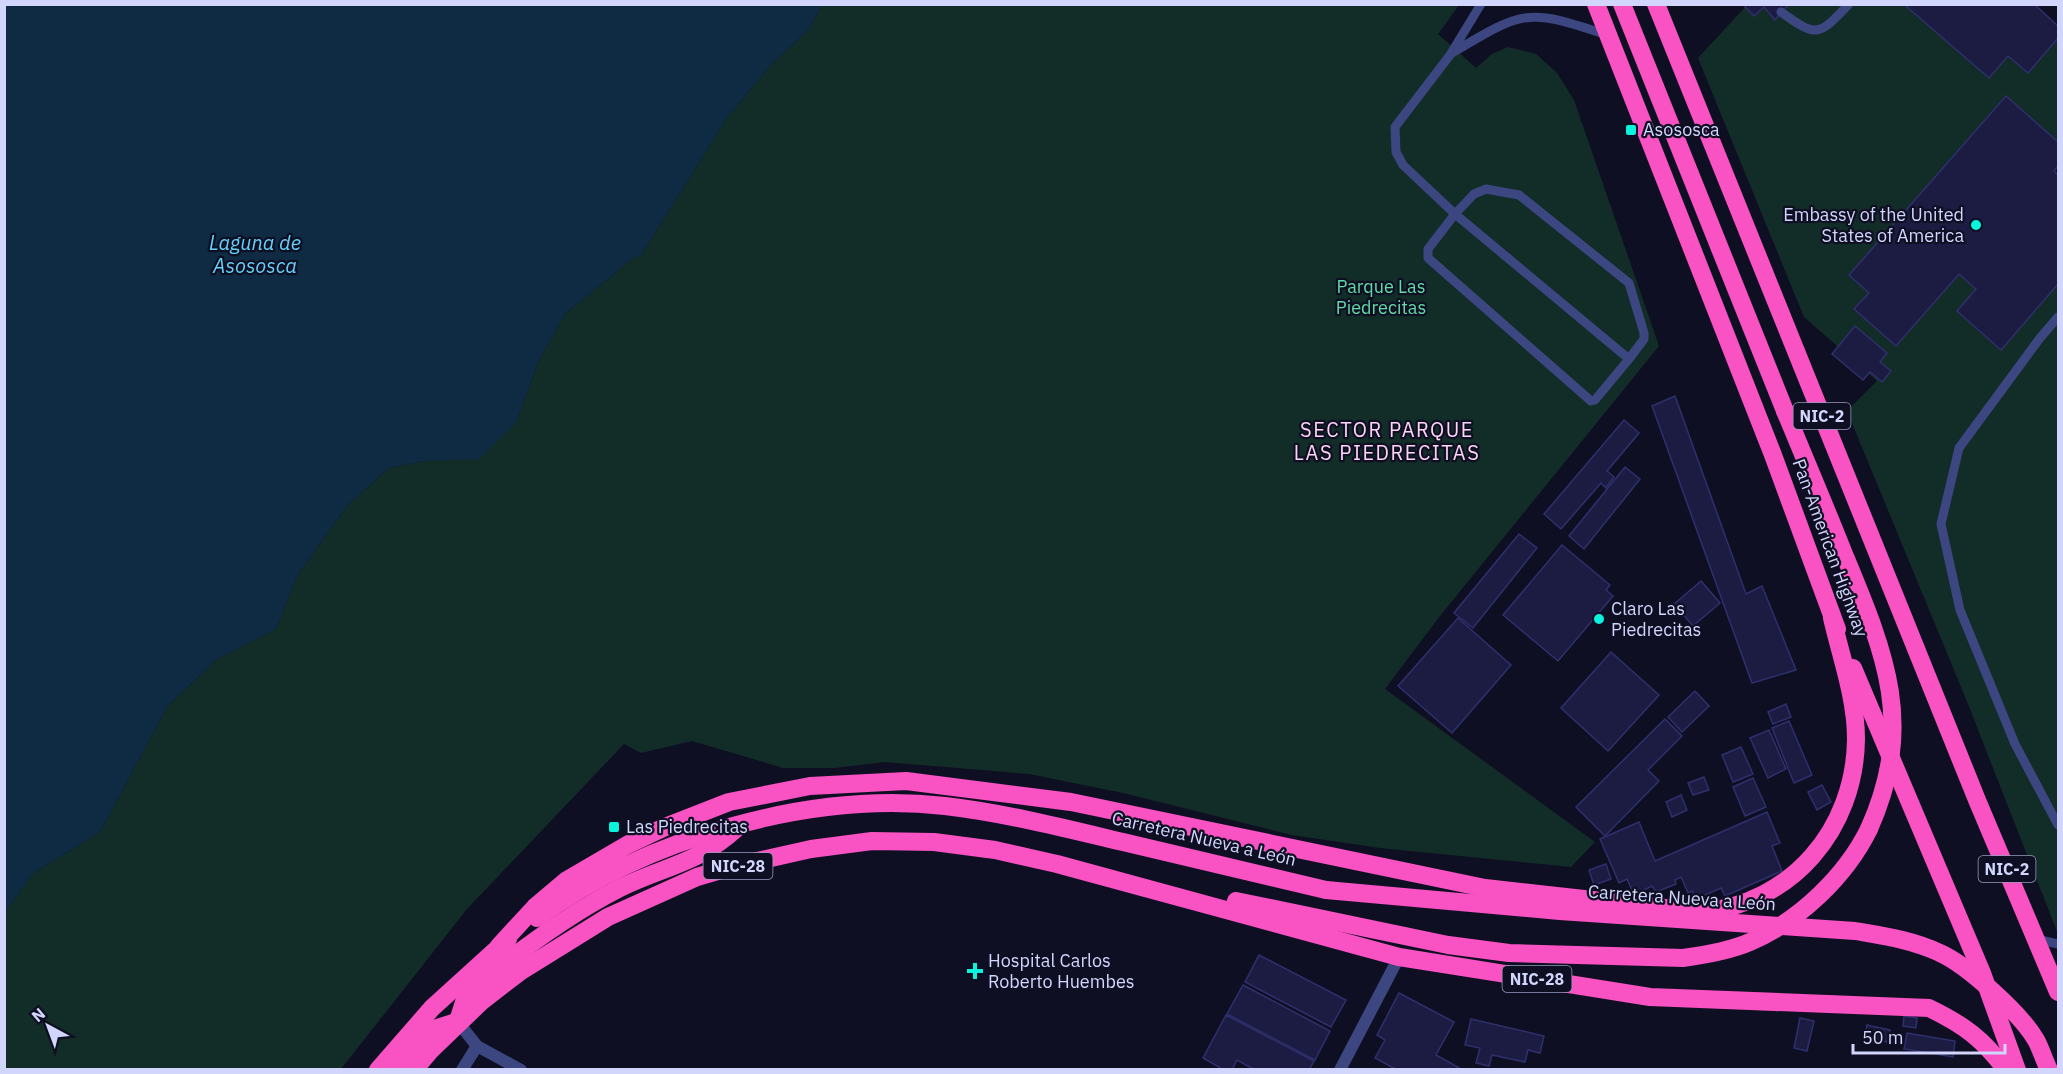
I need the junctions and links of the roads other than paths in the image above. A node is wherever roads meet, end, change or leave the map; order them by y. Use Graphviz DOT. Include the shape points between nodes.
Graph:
graph roads {
  1 [pos="1481,4"];
  2 [pos="1596,4"];
  3 [pos="1622,4"];
  4 [pos="1656,4"];
  5 [pos="1849,4"];
  6 [pos="1782,12"];
  7 [pos="1607,35"];
  8 [pos="1450,55"];
  9 [pos="1455,214"];
  10 [pos="2058,317"];
  11 [pos="1629,359"];
  12 [pos="1832,618"];
  13 [pos="740,825"];
  14 [pos="2058,825"];
  15 [pos="1057,864"];
  16 [pos="2037,939"];
  17 [pos="2058,944"];
  18 [pos="499,946"];
  19 [pos="1399,957"];
  20 [pos="2058,992"];
  21 [pos="458,1022"];
  22 [pos="477,1046"];
  23 [pos="378,1070"];
  24 [pos="396,1070"];
  25 [pos="414,1070"];
  26 [pos="462,1070"];
  27 [pos="521,1070"];
  28 [pos="1340,1070"];
  29 [pos="2006,1070"];
  30 [pos="2016,1070"];
  31 [pos="2049,1070"];
  1 -- 8 [label="lane"];
  2 -- 7 [label="highway, Pan-American Highway"];
  3 -- 15 [label="highway, bridge" via="1883,652 1892,699 1890,766 1878,808 1849,863 1807,905 1778,926 1750,942 1683,958 1509,953 1448,945"];
  4 -- 16 [label="highway, NIC-2" via="1972,789"];
  5 -- 6 [label="lane" via="1826,27 1815,32 1803,29"];
  7 -- 8 [label="lane" via="1541,15 1516,18"];
  7 -- 12 [label="highway, Pan-American Highway" via="1769,444"];
  8 -- 9 [label="lane" via="1395,128 1396,152 1403,165"];
  9 -- 11 [label="lane"];
  9 -- 11 [label="lane" via="1474,194 1486,189 1519,195 1629,283 1644,333"];
  9 -- 11 [label="lane" via="1428,249 1431,263 1591,401 1598,398"];
  10 -- 14 [label="lane" via="1959,448 1941,524 1960,610 2015,744"];
  12 -- 18 [label="highway" via="1854,710 1854,769 1847,795 1830,833 1807,863 1776,889 1746,905 1726,910 1701,912 1485,888 1071,802 906,781 810,786 729,802 692,816 627,844 567,880"];
  12 -- 30 [label="highway, Pan-American Highway" via="1982,973"];
  13 -- 18 [label="highway, Carretera Nueva a León / NIC-28" via="636,861 568,898"];
  13 -- 21 [label="highway" via="702,856 628,884 551,928 474,988 465,999"];
  13 -- 31 [label="highway, Carretera Nueva a León / NIC-28, bridge" via="804,810 870,804 943,806 1009,815 1326,890 1855,931 1901,939 1941,953 1991,991 2035,1039"];
  15 -- 19 [label="highway, NIC-28"];
  15 -- 21 [label="highway, NIC-28" via="934,842 872,841 810,849 731,867 688,881 608,917 521,971"];
  16 -- 17 [label="lane"];
  16 -- 20 [label="highway, NIC-2"];
  18 -- 23 [label="highway, Carretera Nueva a León / NIC-28" via="432,1008"];
  19 -- 28 [label="street"];
  19 -- 29 [label="highway, NIC-28" via="1650,997 1929,1008 1987,1044"];
  21 -- 22 [label="street"];
  21 -- 24 [label="highway" via="434,1029"];
  21 -- 25 [label="highway, NIC-28"];
  22 -- 26 [label="street"];
  22 -- 27 [label="street"];
}
